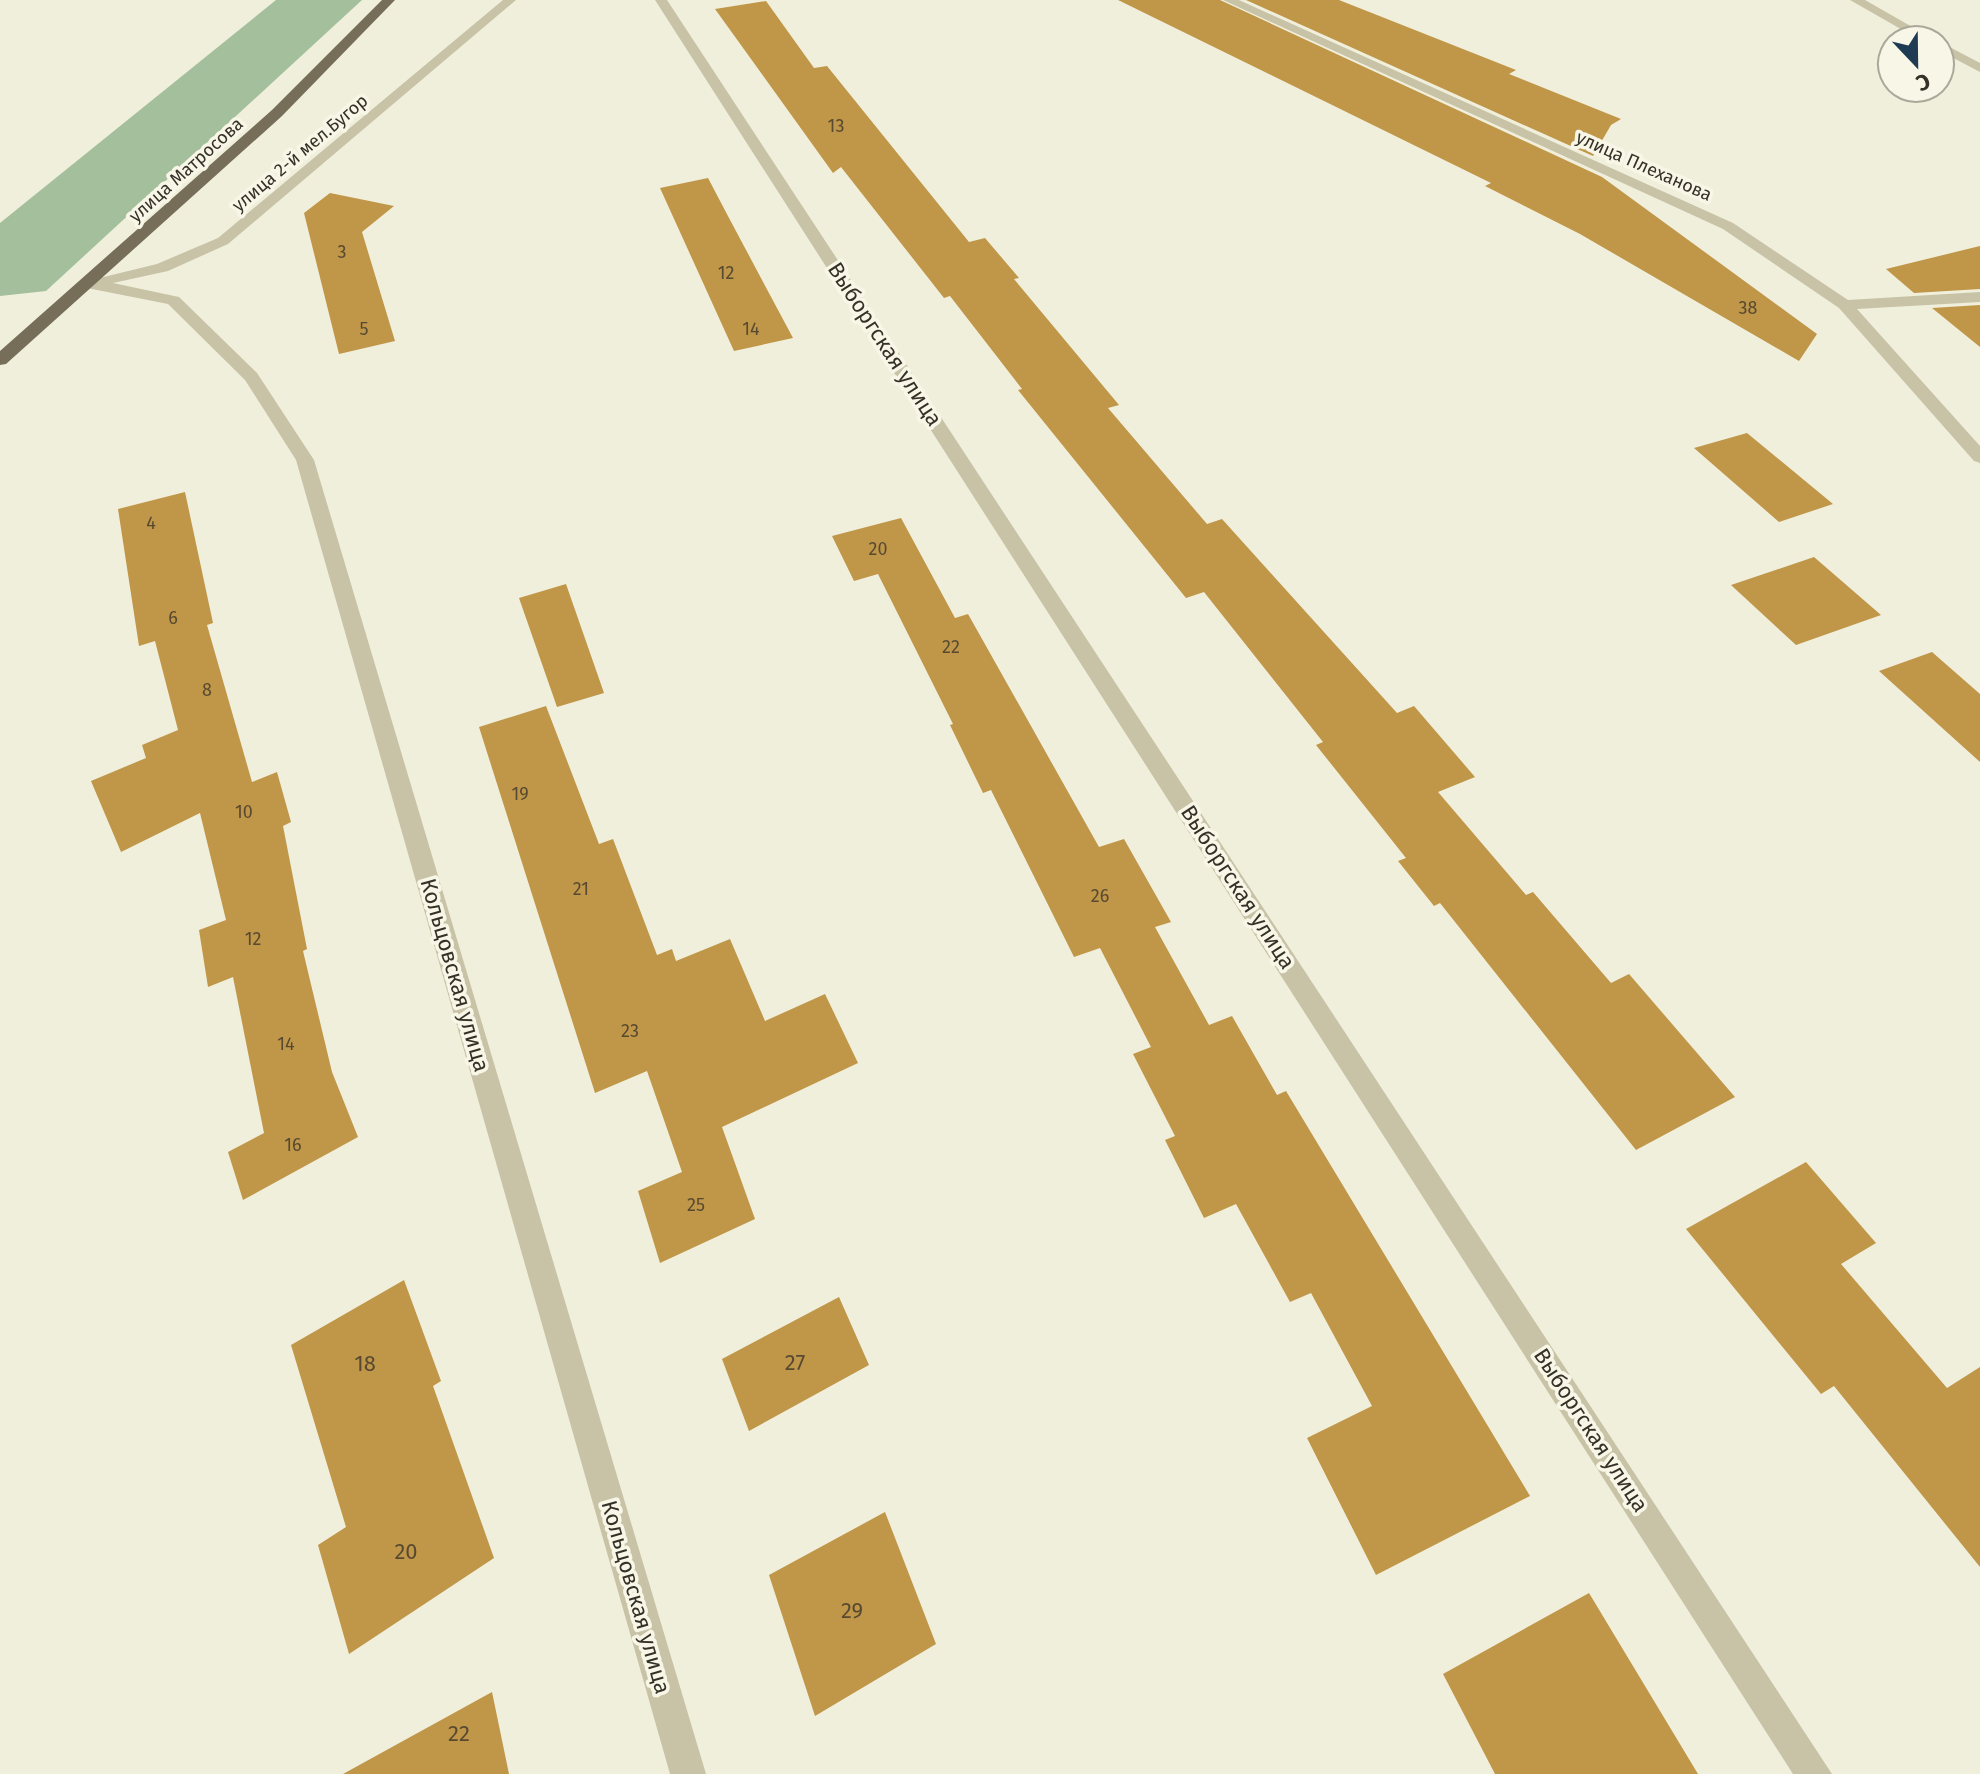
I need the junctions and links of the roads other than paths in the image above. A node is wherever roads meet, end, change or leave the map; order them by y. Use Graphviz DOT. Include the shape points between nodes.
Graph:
graph roads {
  1 [pos="389,0"];
  2 [pos="510,0"];
  3 [pos="661,0"];
  4 [pos="1229,0"];
  5 [pos="1856,0"];
  6 [pos="1900,24"];
  7 [pos="1956,55"];
  8 [pos="1980,68"];
  9 [pos="87,283"];
  10 [pos="1980,297"];
  11 [pos="1845,305"];
  12 [pos="0,360"];
  13 [pos="1980,457"];
  14 [pos="688,1774"];
  15 [pos="1814,1774"];
  1 -- 9 [label="main road, улица Матросова" via="277,113"];
  2 -- 9 [label="street, улица 2-й мел.Бугор" via="223,241 162,268"];
  3 -- 15 [label="street, Выборгская улица"];
  4 -- 11 [label="street, улица Плеханова" via="1728,226"];
  5 -- 6 [label="street"];
  7 -- 8 [label="street"];
  9 -- 12 [label="main road, улица Матросова"];
  9 -- 14 [label="street, Кольцовская улица" via="173,300 251,377 305,460"];
  10 -- 11 [label="street"];
  11 -- 13 [label="street, улица Плеханова"];
}
